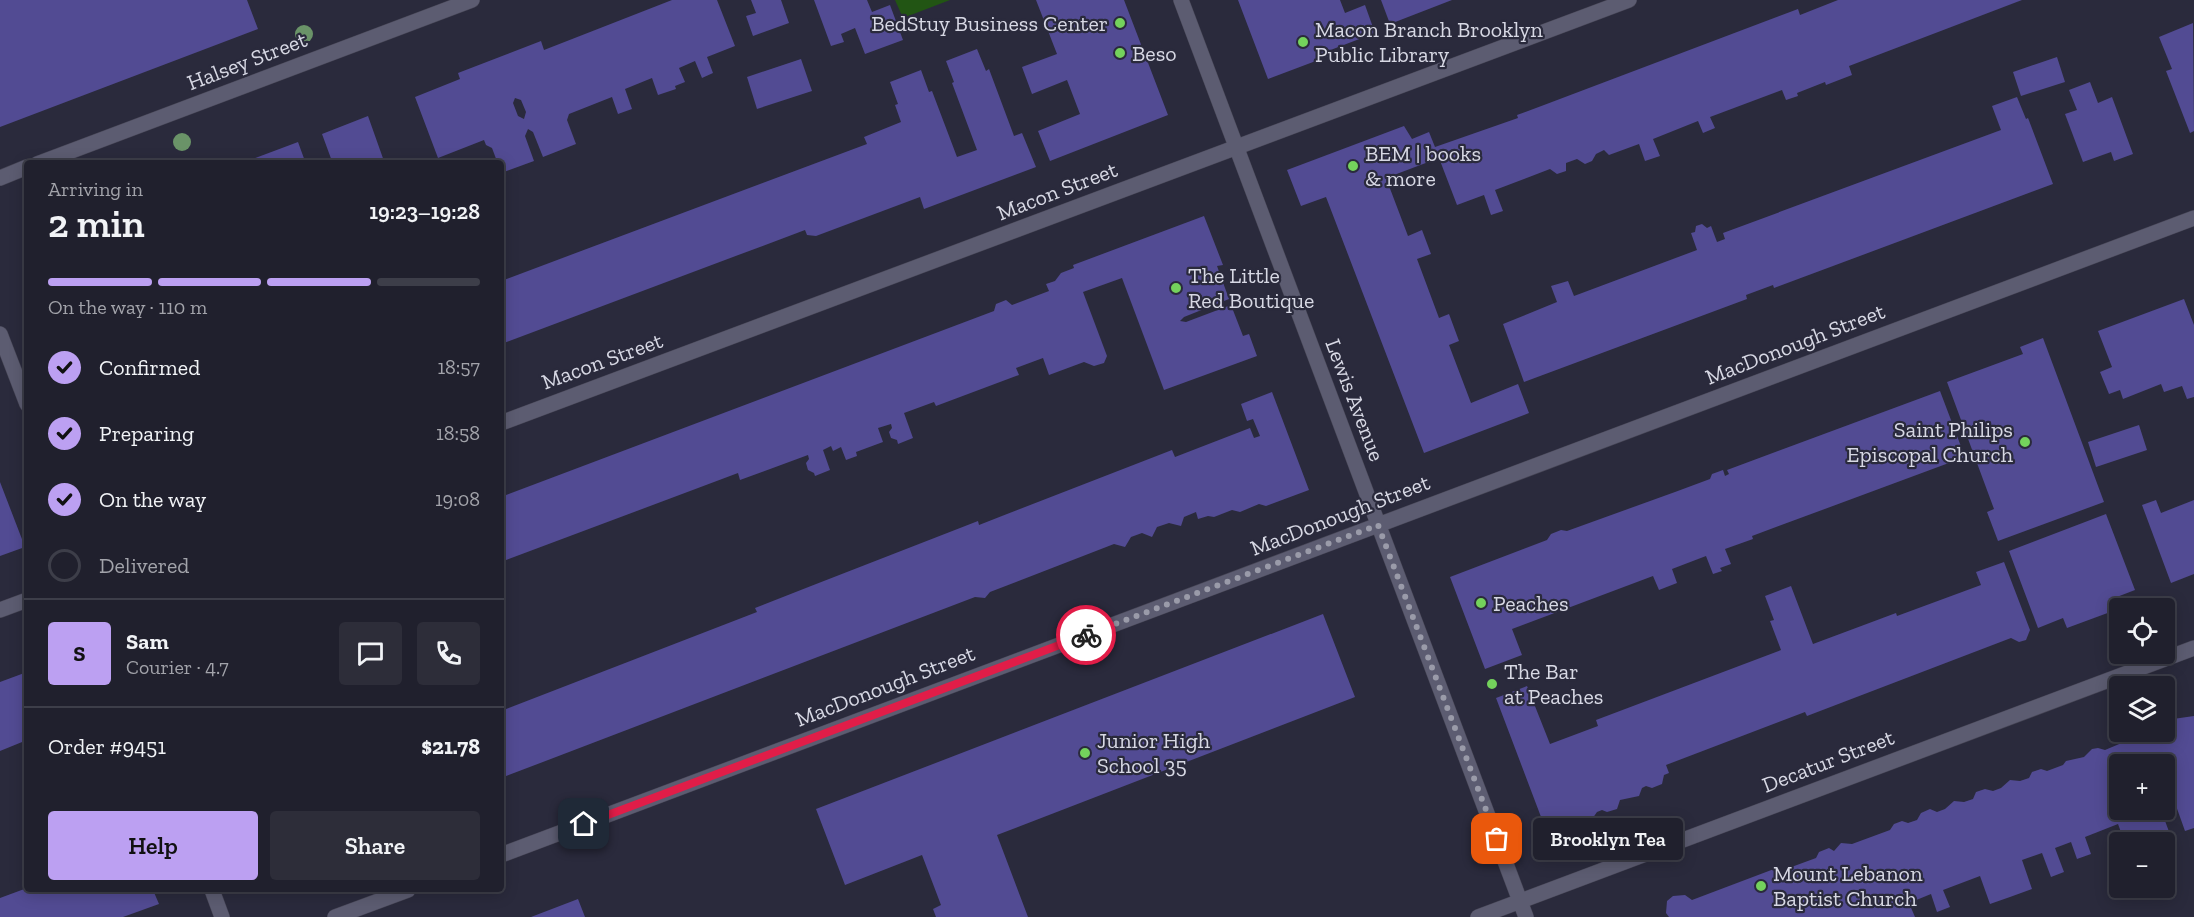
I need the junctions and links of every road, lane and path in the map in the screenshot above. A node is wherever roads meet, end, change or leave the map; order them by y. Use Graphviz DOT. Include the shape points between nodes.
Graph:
graph roads {
  1 [pos="472,0"];
  2 [pos="1181,0"];
  3 [pos="1629,0"];
  4 [pos="1237,148"];
  5 [pos="48,160"];
  6 [pos="24,168"];
  7 [pos="0,178"];
  8 [pos="2194,218"];
  9 [pos="0,333"];
  10 [pos="24,396"];
  11 [pos="504,422"];
  12 [pos="1378,525"];
  13 [pos="24,601"];
  14 [pos="0,610"];
  15 [pos="2194,648"];
  16 [pos="504,854"];
  17 [pos="213,892"];
  18 [pos="403,892"];
  19 [pos="1520,901"];
  20 [pos="222,917"];
  21 [pos="335,917"];
  22 [pos="1478,917"];
  23 [pos="1526,917"];
  1 -- 5 [label="street, Halsey Street"];
  2 -- 4 [label="street, Lewis Avenue"];
  3 -- 4 [label="street, Macon Street"];
  4 -- 11 [label="street, Macon Street"];
  4 -- 12 [label="street, Lewis Avenue"];
  6 -- 7 [label="street"];
  8 -- 12 [label="street, MacDonough Street"];
  9 -- 10 [label="street"];
  12 -- 16 [label="street, MacDonough Street"];
  12 -- 19 [label="street, Lewis Avenue"];
  13 -- 14 [label="street"];
  15 -- 19 [label="street, Decatur Street"];
  17 -- 20 [label="street"];
  18 -- 21 [label="street"];
  19 -- 22 [label="street, Decatur Street"];
  19 -- 23 [label="street, Lewis Avenue"];
}
